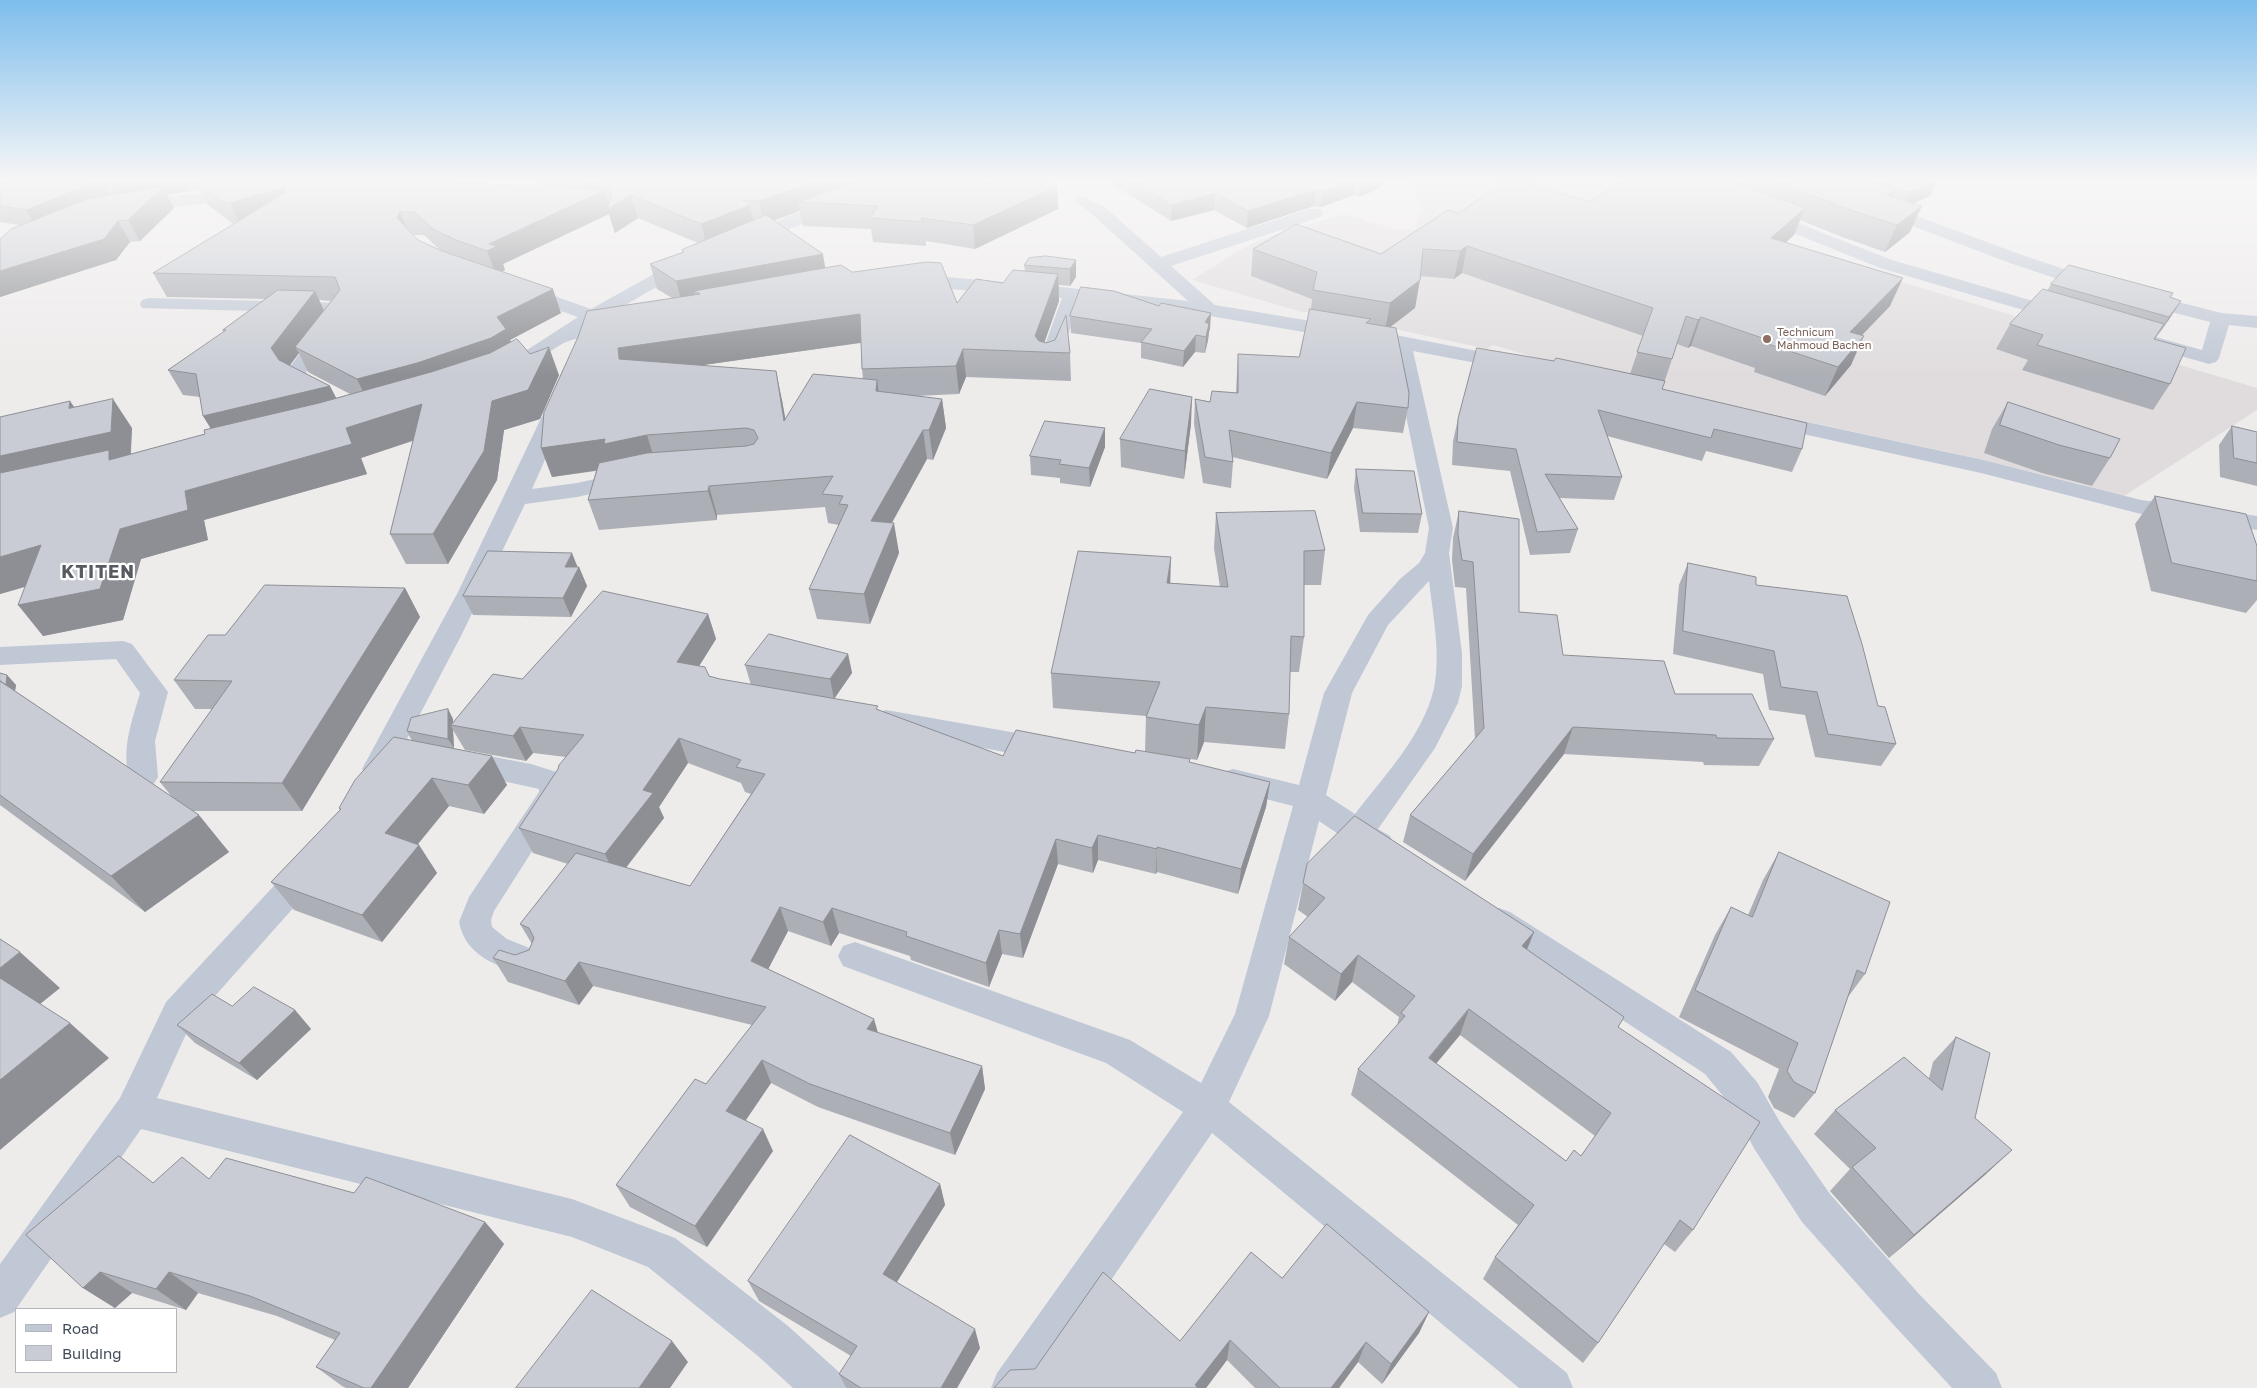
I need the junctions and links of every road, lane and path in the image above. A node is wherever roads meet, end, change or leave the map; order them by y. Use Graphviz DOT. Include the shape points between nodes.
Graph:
graph roads {
  1 [pos="734,247"];
  2 [pos="1139,247"];
  3 [pos="1211,247"];
  4 [pos="1844,247"];
  5 [pos="1983,247"];
  6 [pos="1158,264"];
  7 [pos="890,280"];
  8 [pos="503,285"];
  9 [pos="2108,289"];
  10 [pos="1073,294"];
  11 [pos="2127,294"];
  12 [pos="149,304"];
  13 [pos="1209,310"];
  14 [pos="2221,319"];
  15 [pos="2085,322"];
  16 [pos="2257,322"];
  17 [pos="590,324"];
  18 [pos="634,324"];
  19 [pos="2133,336"];
  20 [pos="1401,342"];
  21 [pos="1048,363"];
  22 [pos="1534,368"];
  23 [pos="490,374"];
  24 [pos="342,401"];
  25 [pos="1749,416"];
  26 [pos="647,475"];
  27 [pos="518,498"];
  28 [pos="2257,523"];
  29 [pos="1437,553"];
  30 [pos="0,656"];
  31 [pos="861,715"];
  32 [pos="414,753"];
  33 [pos="1070,753"];
  34 [pos="1205,775"];
  35 [pos="143,777"];
  36 [pos="366,790"];
  37 [pos="1308,799"];
  38 [pos="1359,831"];
  39 [pos="324,853"];
  40 [pos="1400,858"];
  41 [pos="1476,907"];
  42 [pos="855,956"];
  43 [pos="530,963"];
  44 [pos="1208,1107"];
  45 [pos="133,1110"];
  46 [pos="0,1298"];
  47 [pos="825,1388"];
  48 [pos="1012,1388"];
  49 [pos="1552,1388"];
  50 [pos="1981,1388"];
  1 -- 17 [label="street" via="662,276"];
  2 -- 6 [label="street"];
  3 -- 6 [label="street"];
  4 -- 15 [label="street" via="1886,264"];
  5 -- 9 [label="street"];
  6 -- 13 [label="street"];
  7 -- 10 [label="street"];
  8 -- 17 [label="street"];
  10 -- 13 [label="street"];
  10 -- 21 [label="street"];
  11 -- 14 [label="street"];
  12 -- 24 [label="street" via="339,307 340,313 296,372 300,379"];
  13 -- 20 [label="street"];
  14 -- 16 [label="street"];
  14 -- 19 [label="street" via="2209,358"];
  17 -- 18 [label="street"];
  17 -- 23 [label="street" via="558,338 509,368"];
  17 -- 27 [label="street"];
  20 -- 22 [label="street"];
  20 -- 29 [label="street" via="1440,528"];
  25 -- 28 [label="street" via="2141,507"];
  26 -- 27 [label="street"];
  27 -- 32 [label="street"];
  29 -- 37 [label="street" via="1429,568 1377,621 1338,693"];
  29 -- 38 [label="street" via="1447,625 1448,688 1433,729"];
  30 -- 35 [label="street" via="123,650 154,692 141,741"];
  31 -- 33 [label="street"];
  32 -- 36 [label="street"];
  32 -- 43 [label="street" via="553,782 554,793 480,906 474,921 478,935 490,946"];
  34 -- 37 [label="street"];
  37 -- 38 [label="street"];
  37 -- 44 [label="street" via="1252,1016"];
  38 -- 40 [label="street"];
  39 -- 45 [label="street" via="178,1013"];
  41 -- 50 [label="street" via="1718,1063 1744,1094 1768,1138 1816,1208"];
  42 -- 44 [label="street" via="1118,1051"];
  44 -- 48 [label="street"];
  44 -- 49 [label="street"];
  45 -- 46 [label="street"];
  45 -- 47 [label="street" via="572,1218 662,1252 773,1341"];
}
